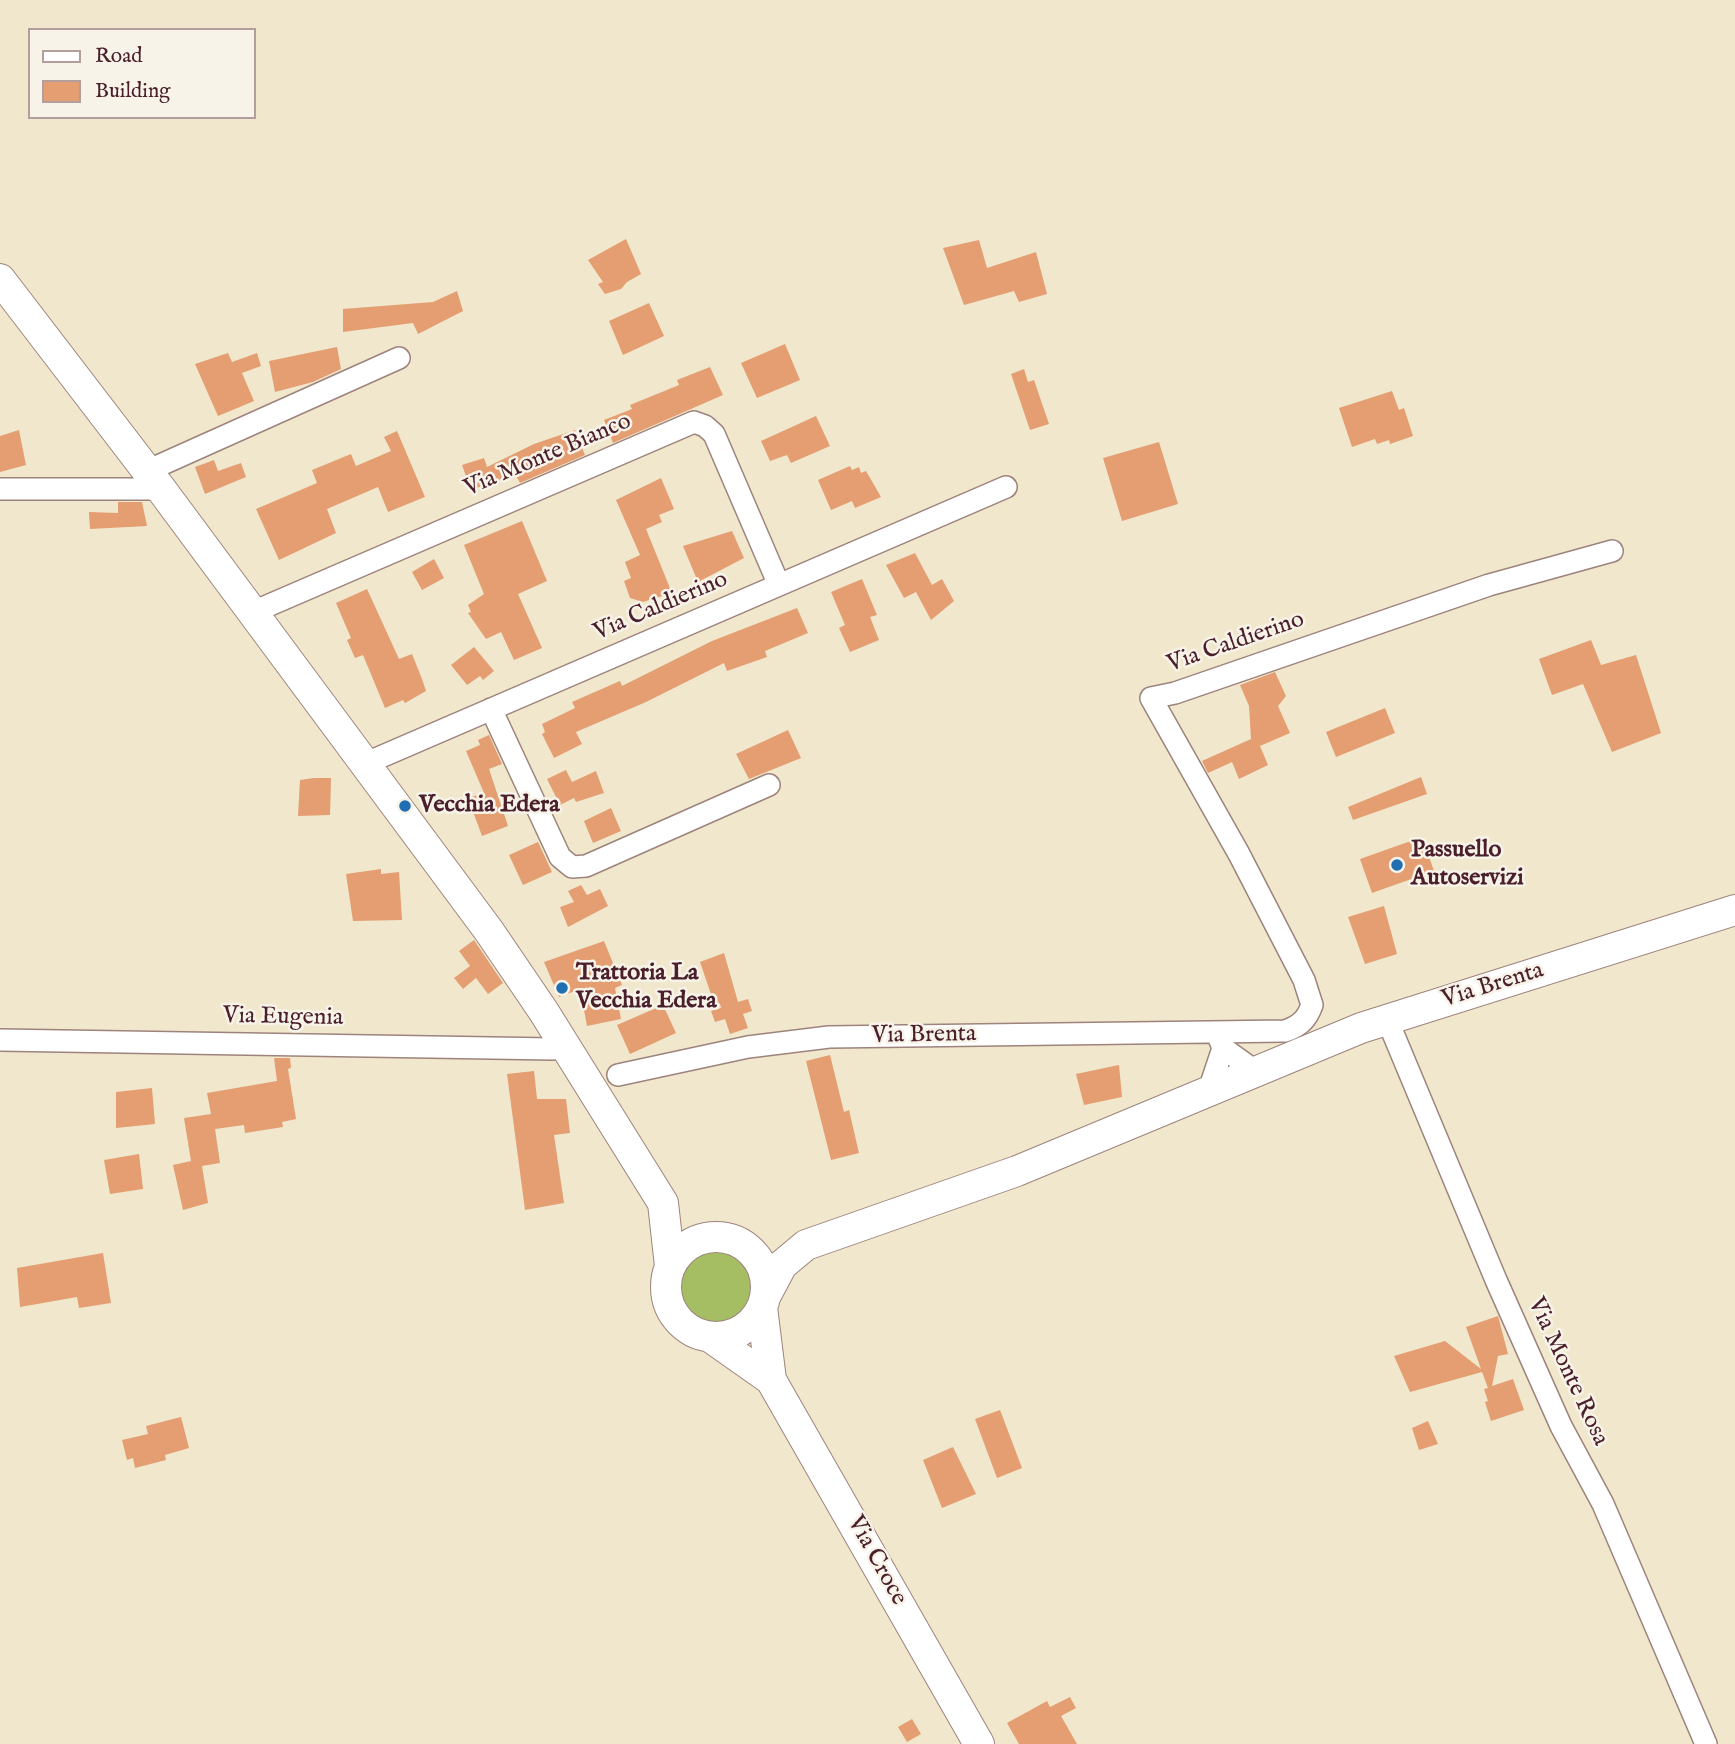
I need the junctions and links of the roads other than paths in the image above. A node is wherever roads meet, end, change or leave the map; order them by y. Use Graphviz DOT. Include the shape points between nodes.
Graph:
graph roads {
  1 [pos="0,279"];
  2 [pos="399,358"];
  3 [pos="154,480"];
  4 [pos="1006,487"];
  5 [pos="0,489"];
  6 [pos="1612,551"];
  7 [pos="779,585"];
  8 [pos="251,613"];
  9 [pos="491,709"];
  10 [pos="362,765"];
  11 [pos="769,785"];
  12 [pos="1735,910"];
  13 [pos="1387,1019"];
  14 [pos="0,1040"];
  15 [pos="1220,1040"];
  16 [pos="565,1044"];
  17 [pos="1255,1071"];
  18 [pos="618,1075"];
  19 [pos="1209,1090"];
  20 [pos="663,1203"];
  21 [pos="726,1238"];
  22 [pos="806,1245"];
  23 [pos="670,1266"];
  24 [pos="763,1302"];
  25 [pos="710,1337"];
  26 [pos="771,1380"];
  27 [pos="979,1744"];
  28 [pos="1706,1744"];
  1 -- 3 [label="main road"];
  2 -- 3 [label="street"];
  3 -- 5 [label="street"];
  3 -- 8 [label="main road"];
  4 -- 7 [label="street, Via Caldierino"];
  6 -- 15 [label="street, Via Caldierino" via="1489,585 1151,698 1239,854 1304,980 1312,1005 1303,1021 1285,1031"];
  7 -- 8 [label="street, Via Monte Bianco" via="714,434 694,422"];
  7 -- 9 [label="street, Via Caldierino"];
  8 -- 10 [label="main road"];
  9 -- 10 [label="street, Via Caldierino"];
  9 -- 11 [label="street" via="560,857 572,867 586,866"];
  10 -- 16 [label="main road" via="489,932"];
  12 -- 13 [label="main road, Via Brenta"];
  13 -- 17 [label="main road, Via Brenta"];
  13 -- 28 [label="street, Via Monte Rosa" via="1496,1280 1561,1426 1603,1504"];
  14 -- 16 [label="street, Via Eugenia" via="553,1049"];
  15 -- 17 [label="street"];
  15 -- 18 [label="street, Via Brenta" via="830,1037 748,1047"];
  15 -- 19 [label="street"];
  16 -- 20 [label="main road"];
  17 -- 19 [label="main road, Via Brenta"];
  19 -- 22 [label="main road, Via Brenta" via="1017,1171"];
  20 -- 21 [label="main road, Via Croce"];
  20 -- 23 [label="main road, Via Croce"];
  21 -- 22 [label="main road, Via Brenta"];
  21 -- 23 [label="main road" via="690,1244"];
  21 -- 24 [label="main road, Via Croce" via="745,1246 762,1268"];
  22 -- 24 [label="main road, Via Brenta" via="782,1265"];
  23 -- 25 [label="main road, Via Croce" via="666,1297 672,1312 695,1333"];
  24 -- 25 [label="main road" via="753,1321 741,1331"];
  24 -- 26 [label="main road, Via Croce"];
  25 -- 26 [label="main road, Via Croce"];
  26 -- 27 [label="main road, Via Croce"];
}
